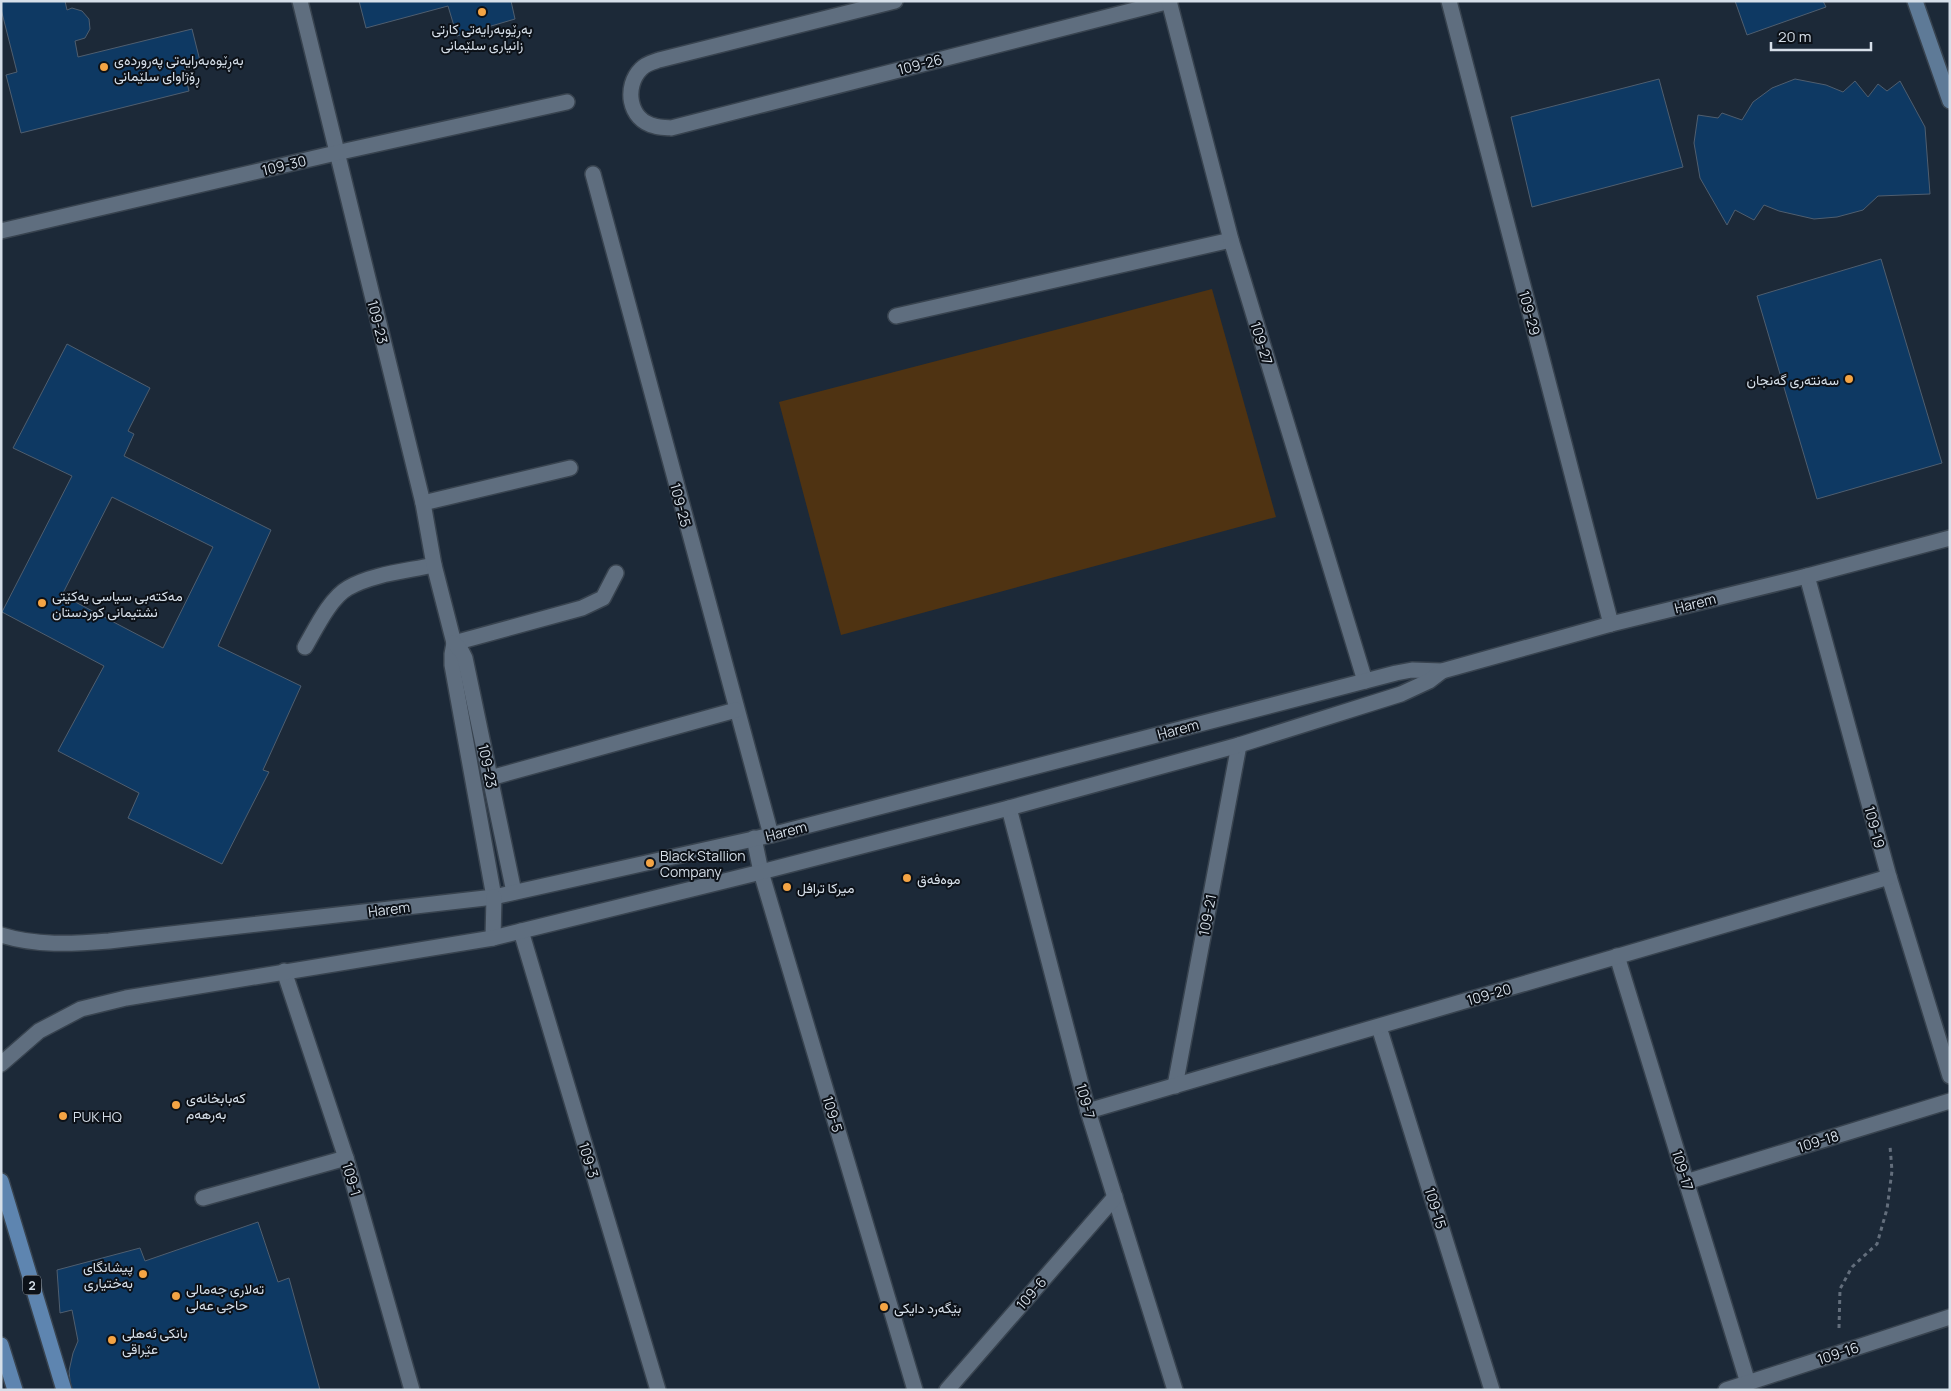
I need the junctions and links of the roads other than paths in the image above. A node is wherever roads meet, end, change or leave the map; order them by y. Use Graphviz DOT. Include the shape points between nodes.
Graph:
graph roads {
  1 [pos="300,1"];
  2 [pos="895,1"];
  3 [pos="1169,1"];
  4 [pos="1449,1"];
  5 [pos="1915,1"];
  6 [pos="1950,101"];
  7 [pos="567,102"];
  8 [pos="336,153"];
  9 [pos="594,174"];
  10 [pos="1,231"];
  11 [pos="1231,240"];
  12 [pos="896,316"];
  13 [pos="570,468"];
  14 [pos="423,503"];
  15 [pos="1950,538"];
  16 [pos="434,565"];
  17 [pos="616,573"];
  18 [pos="1807,576"];
  19 [pos="1611,624"];
  20 [pos="454,643"];
  21 [pos="305,647"];
  22 [pos="1442,671"];
  23 [pos="1365,681"];
  24 [pos="736,710"];
  25 [pos="1239,745"];
  26 [pos="490,778"];
  27 [pos="1009,808"];
  28 [pos="771,835"];
  29 [pos="754,838"];
  30 [pos="761,872"];
  31 [pos="1889,877"];
  32 [pos="514,892"];
  33 [pos="494,897"];
  34 [pos="521,931"];
  35 [pos="1,935"];
  36 [pos="493,938"];
  37 [pos="1618,956"];
  38 [pos="284,971"];
  39 [pos="1379,1026"];
  40 [pos="1,1064"];
  41 [pos="1950,1076"];
  42 [pos="1175,1086"];
  43 [pos="1950,1101"];
  44 [pos="1088,1111"];
  45 [pos="346,1158"];
  46 [pos="1,1181"];
  47 [pos="1686,1182"];
  48 [pos="1115,1197"];
  49 [pos="202,1198"];
  50 [pos="1950,1317"];
  51 [pos="1,1345"];
  52 [pos="1748,1383"];
  53 [pos="16,1390"];
  54 [pos="64,1390"];
  55 [pos="412,1390"];
  56 [pos="658,1390"];
  57 [pos="915,1390"];
  58 [pos="947,1390"];
  59 [pos="1175,1390"];
  60 [pos="1492,1390"];
  61 [pos="1726,1390"];
  1 -- 8 [label="street, 109-23"];
  2 -- 3 [label="street, 109-26" via="659,60 642,67 632,82 630,100 638,116 653,126 671,128"];
  3 -- 11 [label="street, 109-27"];
  4 -- 19 [label="street, 109-29"];
  5 -- 6 [label="main road"];
  7 -- 8 [label="street, 109-30"];
  8 -- 10 [label="street, 109-30"];
  8 -- 14 [label="street, 109-23"];
  9 -- 24 [label="street, 109-25"];
  11 -- 12 [label="street"];
  11 -- 23 [label="street, 109-27"];
  13 -- 14 [label="street"];
  14 -- 16 [label="street, 109-23"];
  15 -- 18 [label="street, Harem"];
  16 -- 20 [label="street, 109-23"];
  16 -- 21 [label="street" via="377,577 347,588 327,609"];
  17 -- 20 [label="street" via="603,598 582,608"];
  18 -- 19 [label="street, Harem"];
  18 -- 31 [label="street, 109-19"];
  19 -- 22 [label="street, Harem"];
  20 -- 26 [label="street, 109-23" via="465,658"];
  20 -- 33 [label="street, 109-23" via="452,665"];
  22 -- 23 [label="street, Harem" via="1412,670"];
  22 -- 25 [label="street, Harem" via="1401,694"];
  23 -- 28 [label="street, Harem"];
  24 -- 26 [label="street"];
  24 -- 28 [label="street, 109-25"];
  25 -- 27 [label="street, Harem"];
  25 -- 42 [label="street, 109-21"];
  26 -- 32 [label="street, 109-23"];
  27 -- 30 [label="street, Harem"];
  27 -- 44 [label="street, 109-7"];
  28 -- 29 [label="street, Harem"];
  29 -- 30 [label="street, 109-5"];
  29 -- 32 [label="street, Harem"];
  30 -- 34 [label="street, Harem"];
  30 -- 57 [label="street, 109-5"];
  31 -- 37 [label="street, 109-20"];
  31 -- 41 [label="street, 109-19"];
  32 -- 33 [label="street, Harem"];
  33 -- 35 [label="street, Harem" via="61,945"];
  33 -- 36 [label="street, 109-23"];
  34 -- 36 [label="street, Harem"];
  34 -- 56 [label="street, 109-3"];
  36 -- 38 [label="street, Harem"];
  37 -- 39 [label="street, 109-20"];
  37 -- 47 [label="street, 109-17"];
  38 -- 40 [label="street, Harem" via="80,1009 39,1030"];
  38 -- 45 [label="street, 109-1"];
  39 -- 42 [label="street, 109-20"];
  39 -- 60 [label="street, 109-15"];
  42 -- 44 [label="street, 109-20"];
  43 -- 47 [label="street, 109-18"];
  44 -- 48 [label="street, 109-7"];
  45 -- 49 [label="street"];
  45 -- 55 [label="street, 109-1"];
  46 -- 54 [label="main road, 2"];
  47 -- 52 [label="street, 109-17"];
  48 -- 58 [label="street, 109-6"];
  48 -- 59 [label="street, 109-7"];
  50 -- 52 [label="street, 109-16"];
  51 -- 53 [label="main road"];
  52 -- 61 [label="street, 109-16"];
}
